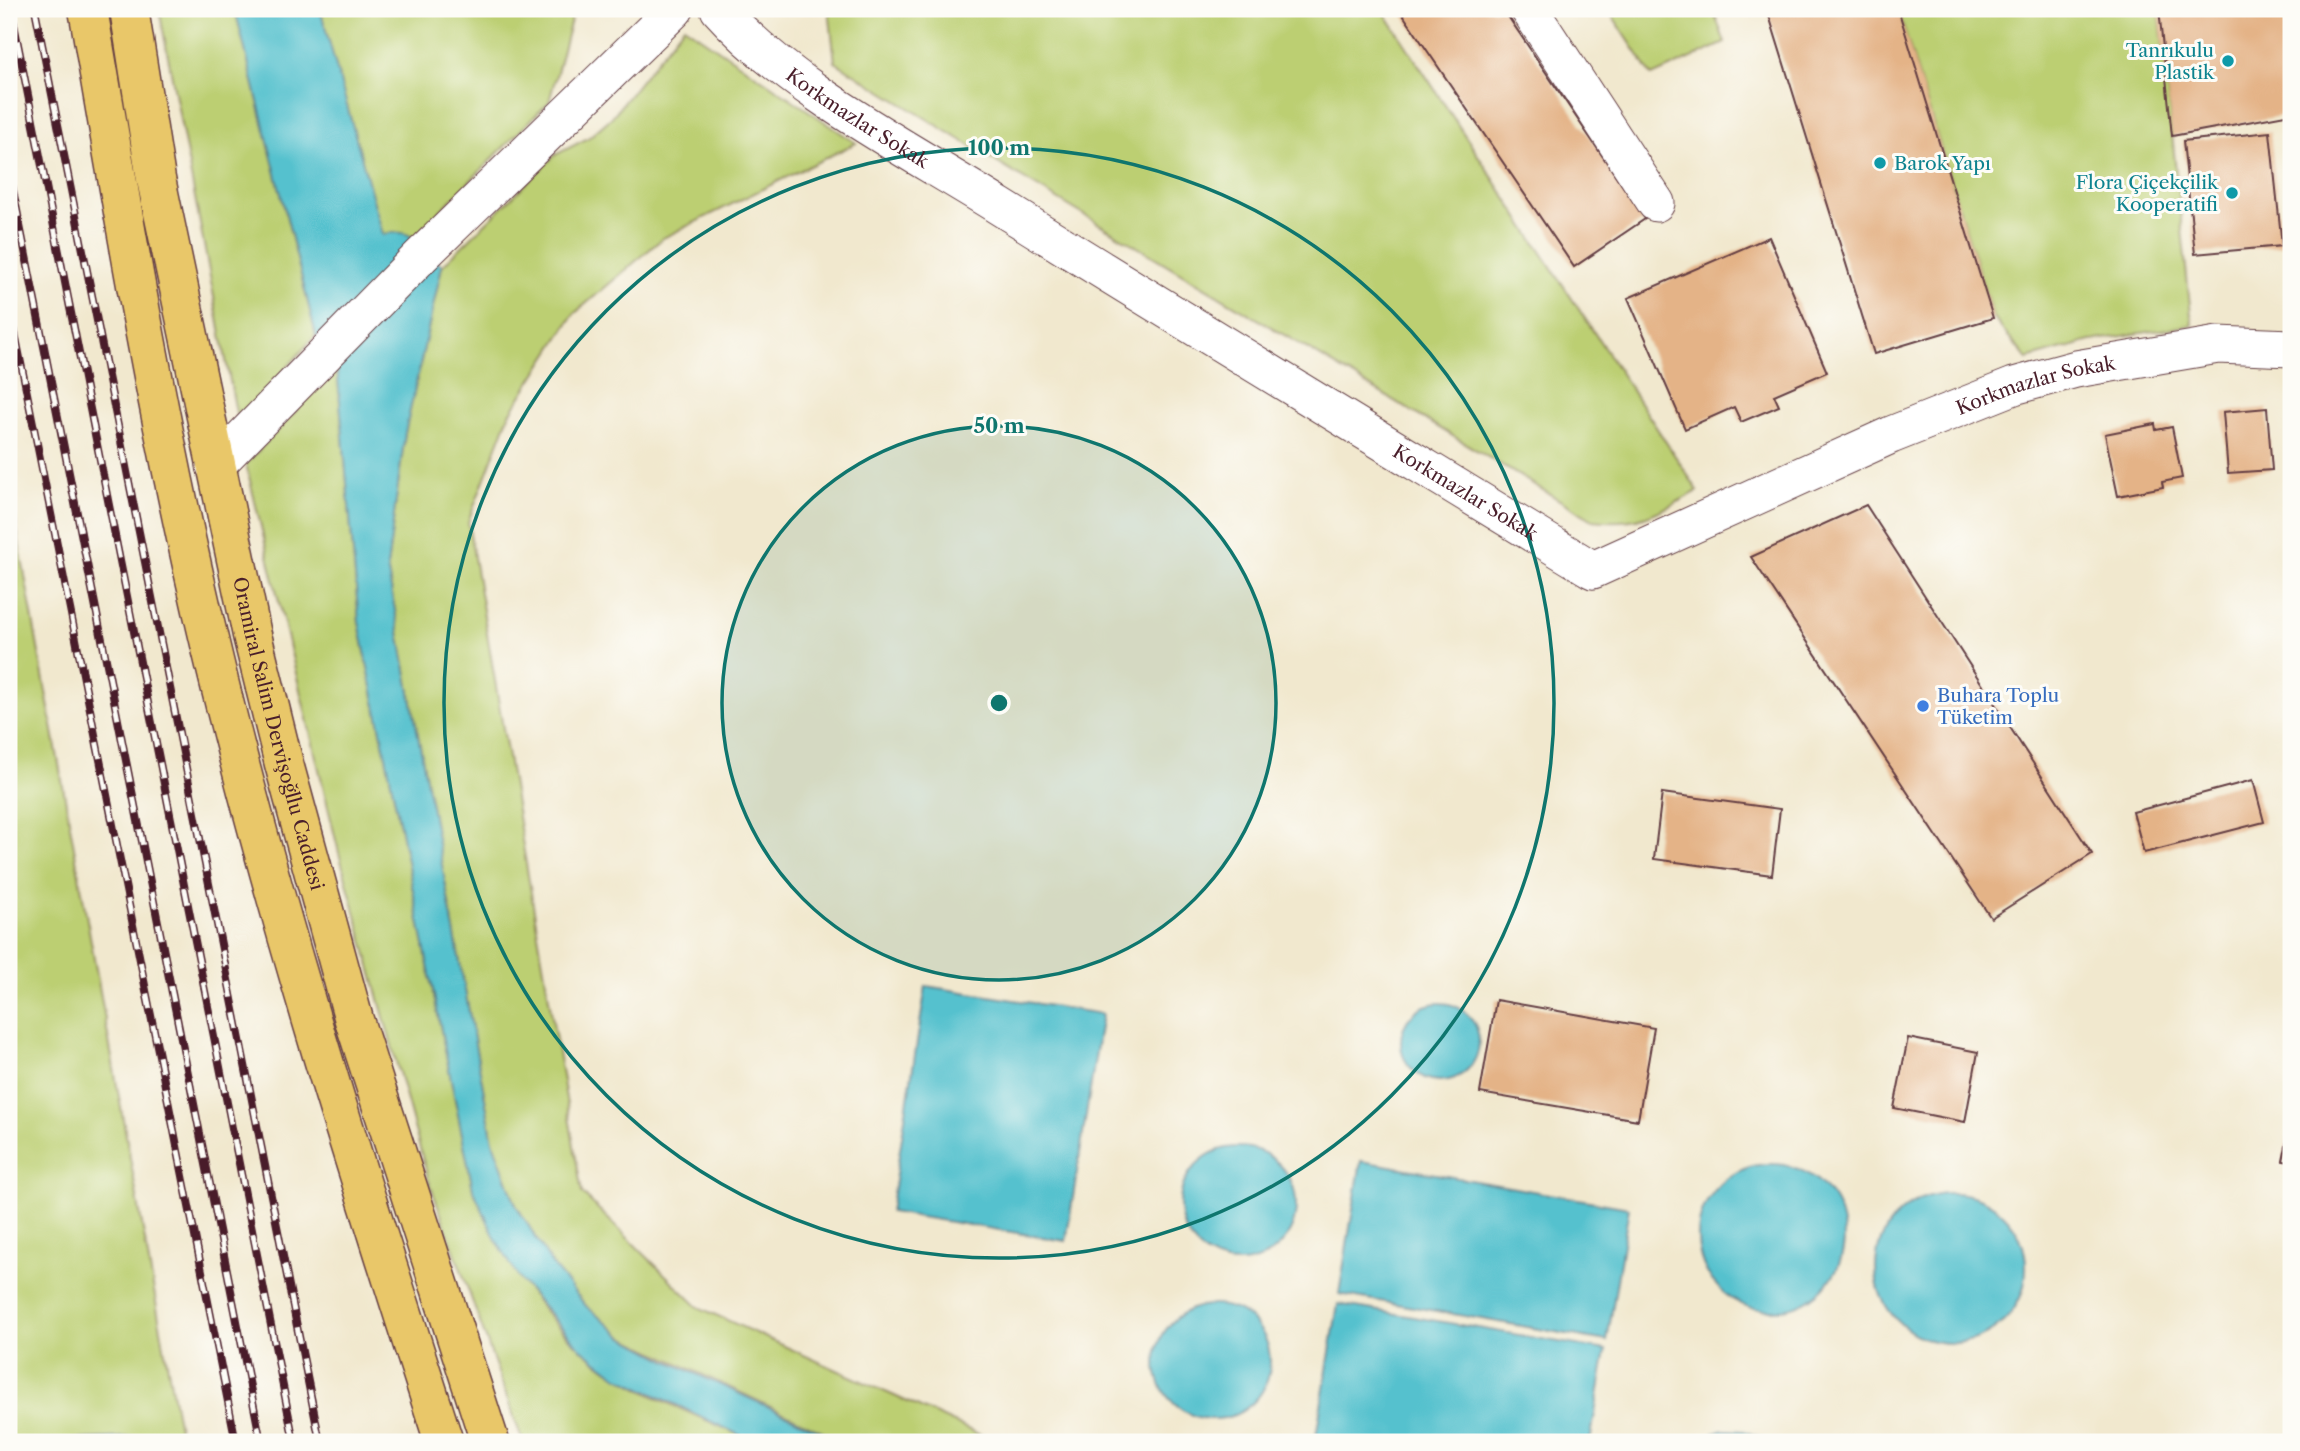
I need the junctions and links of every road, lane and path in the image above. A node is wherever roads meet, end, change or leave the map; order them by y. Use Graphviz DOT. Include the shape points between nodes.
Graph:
graph roads {
  1 [pos="88,9"];
  2 [pos="129,9"];
  3 [pos="675,9"];
  4 [pos="719,9"];
  5 [pos="1529,9"];
  6 [pos="1656,203"];
  7 [pos="2291,348"];
  8 [pos="227,456"];
  9 [pos="444,1442"];
  10 [pos="490,1442"];
  1 -- 9 [label="main road" via="168,452 210,643 295,967"];
  2 -- 8 [label="main road, Oramiral Salim Dervişoğllu Caddesi" via="156,179"];
  3 -- 8 [label="street" via="421,256"];
  4 -- 7 [label="street, Korkmazlar Sokak" via="740,33 797,79 1593,570 1891,435 2014,386 2076,369 2218,345"];
  5 -- 6 [label="street"];
  8 -- 10 [label="main road, Oramiral Salim Dervişoğllu Caddesi" via="261,674 354,1020"];
}
